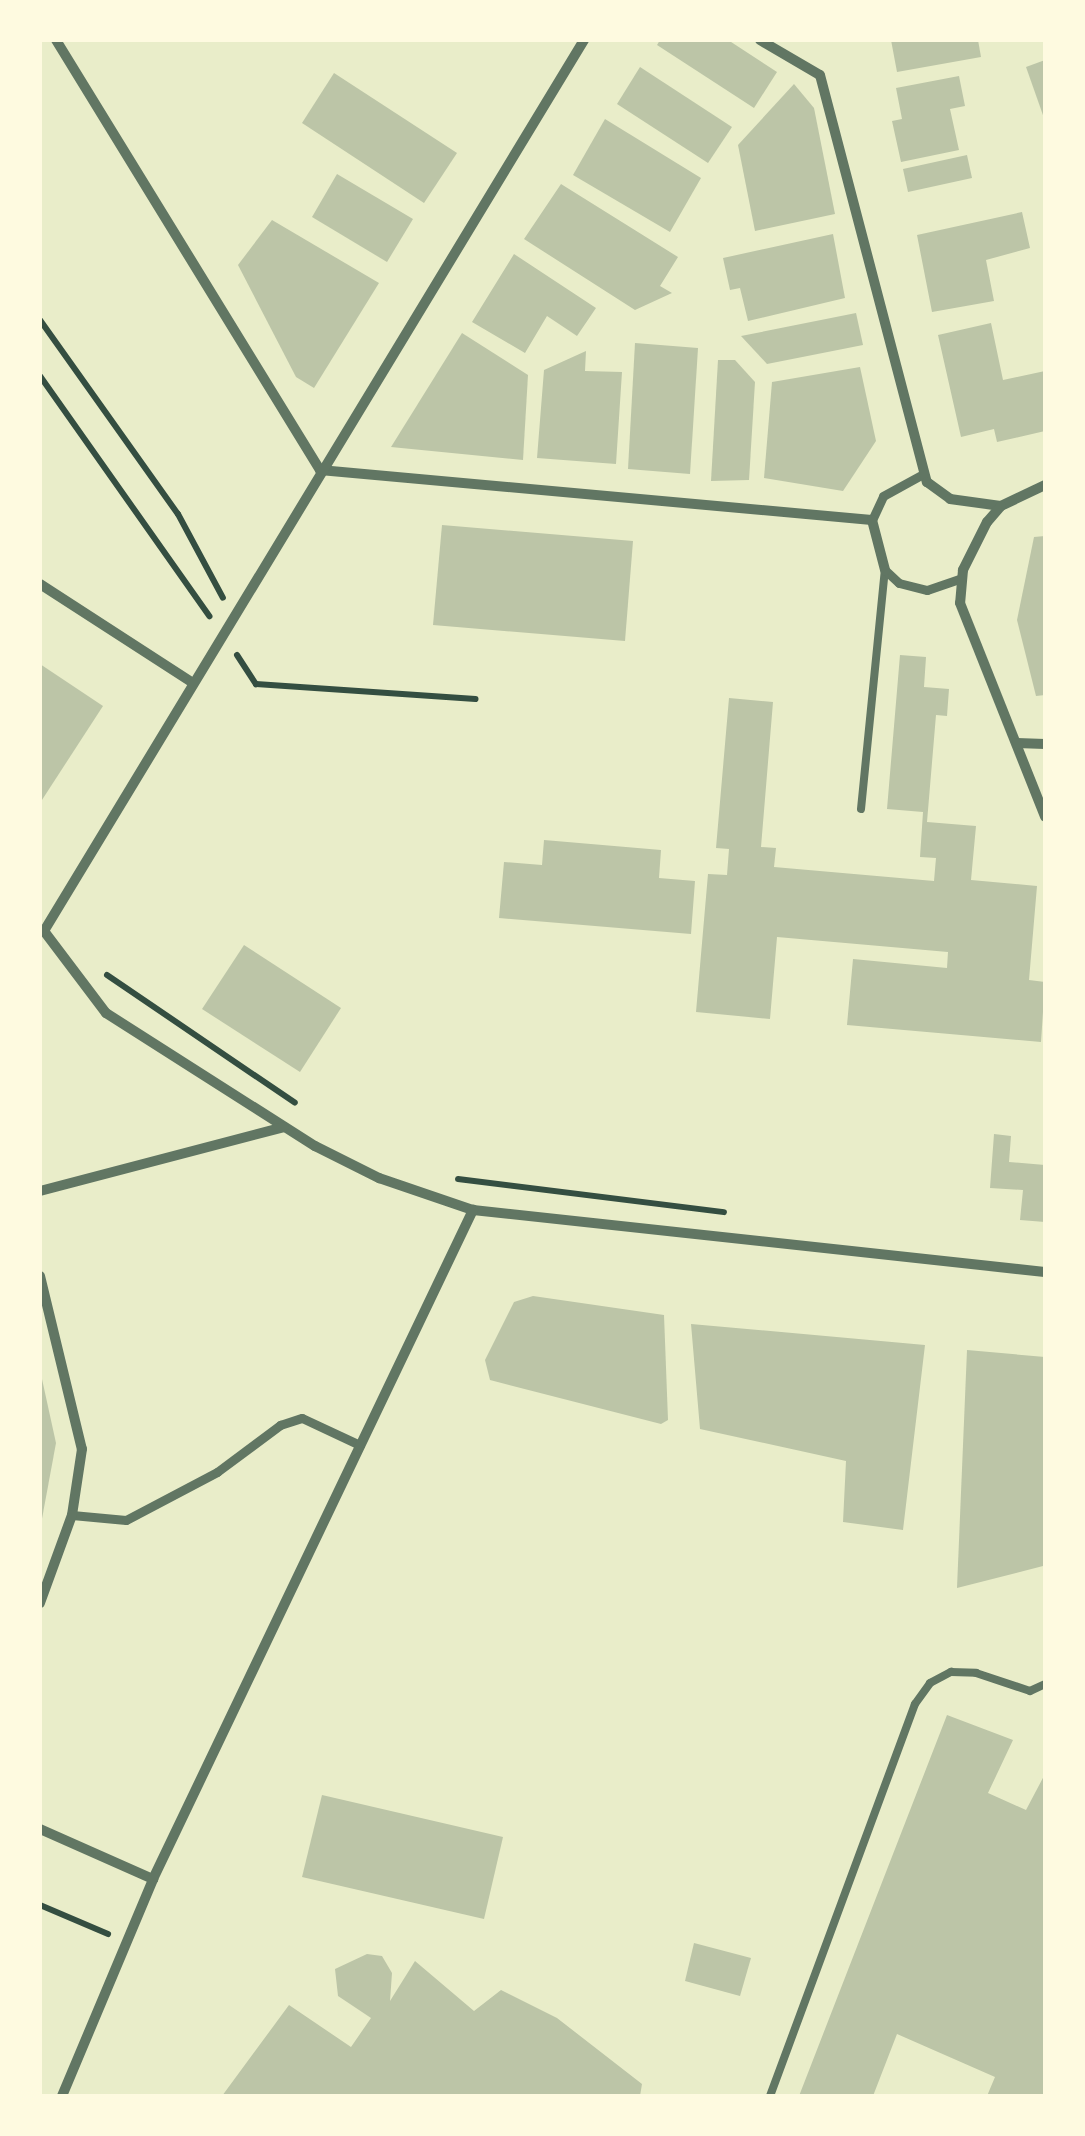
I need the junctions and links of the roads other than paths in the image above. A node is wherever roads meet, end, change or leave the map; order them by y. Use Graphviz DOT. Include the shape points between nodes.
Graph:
graph roads {
  1 [pos="56,40"];
  2 [pos="584,40"];
  3 [pos="760,40"];
  4 [pos="320,470"];
  5 [pos="924,474"];
  6 [pos="1045,486"];
  7 [pos="1002,506"];
  8 [pos="872,520"];
  9 [pos="885,570"];
  10 [pos="962,578"];
  11 [pos="40,584"];
  12 [pos="193,682"];
  13 [pos="1017,743"];
  14 [pos="1045,744"];
  15 [pos="861,809"];
  16 [pos="1045,817"];
  17 [pos="42,931"];
  18 [pos="284,1127"];
  19 [pos="40,1191"];
  20 [pos="473,1210"];
  21 [pos="1045,1272"];
  22 [pos="40,1276"];
  23 [pos="360,1446"];
  24 [pos="72,1515"];
  25 [pos="40,1603"];
  26 [pos="1045,1684"];
  27 [pos="40,1829"];
  28 [pos="153,1879"];
  29 [pos="62,2096"];
  30 [pos="770,2096"];
  1 -- 4 [label="street"];
  2 -- 4 [label="street"];
  3 -- 5 [label="street" via="820,75"];
  4 -- 8 [label="street"];
  4 -- 12 [label="street"];
  5 -- 7 [label="street" via="950,499"];
  5 -- 8 [label="street" via="883,496"];
  6 -- 7 [label="street"];
  7 -- 10 [label="street" via="977,538"];
  8 -- 9 [label="street"];
  9 -- 10 [label="street" via="899,583 927,590"];
  9 -- 15 [label="lane"];
  10 -- 13 [label="street" via="960,603"];
  11 -- 12 [label="street"];
  12 -- 17 [label="street"];
  13 -- 14 [label="street"];
  13 -- 16 [label="street"];
  17 -- 18 [label="street" via="106,1014"];
  18 -- 19 [label="street"];
  18 -- 20 [label="street" via="379,1178"];
  20 -- 21 [label="street"];
  20 -- 23 [label="street"];
  22 -- 24 [label="street" via="76,1405 80,1485"];
  23 -- 24 [label="street" via="302,1418 126,1520"];
  23 -- 28 [label="street"];
  24 -- 25 [label="street"];
  26 -- 30 [label="lane" via="1030,1691 951,1672 930,1682 915,1704"];
  27 -- 28 [label="street"];
  28 -- 29 [label="street"];
}
